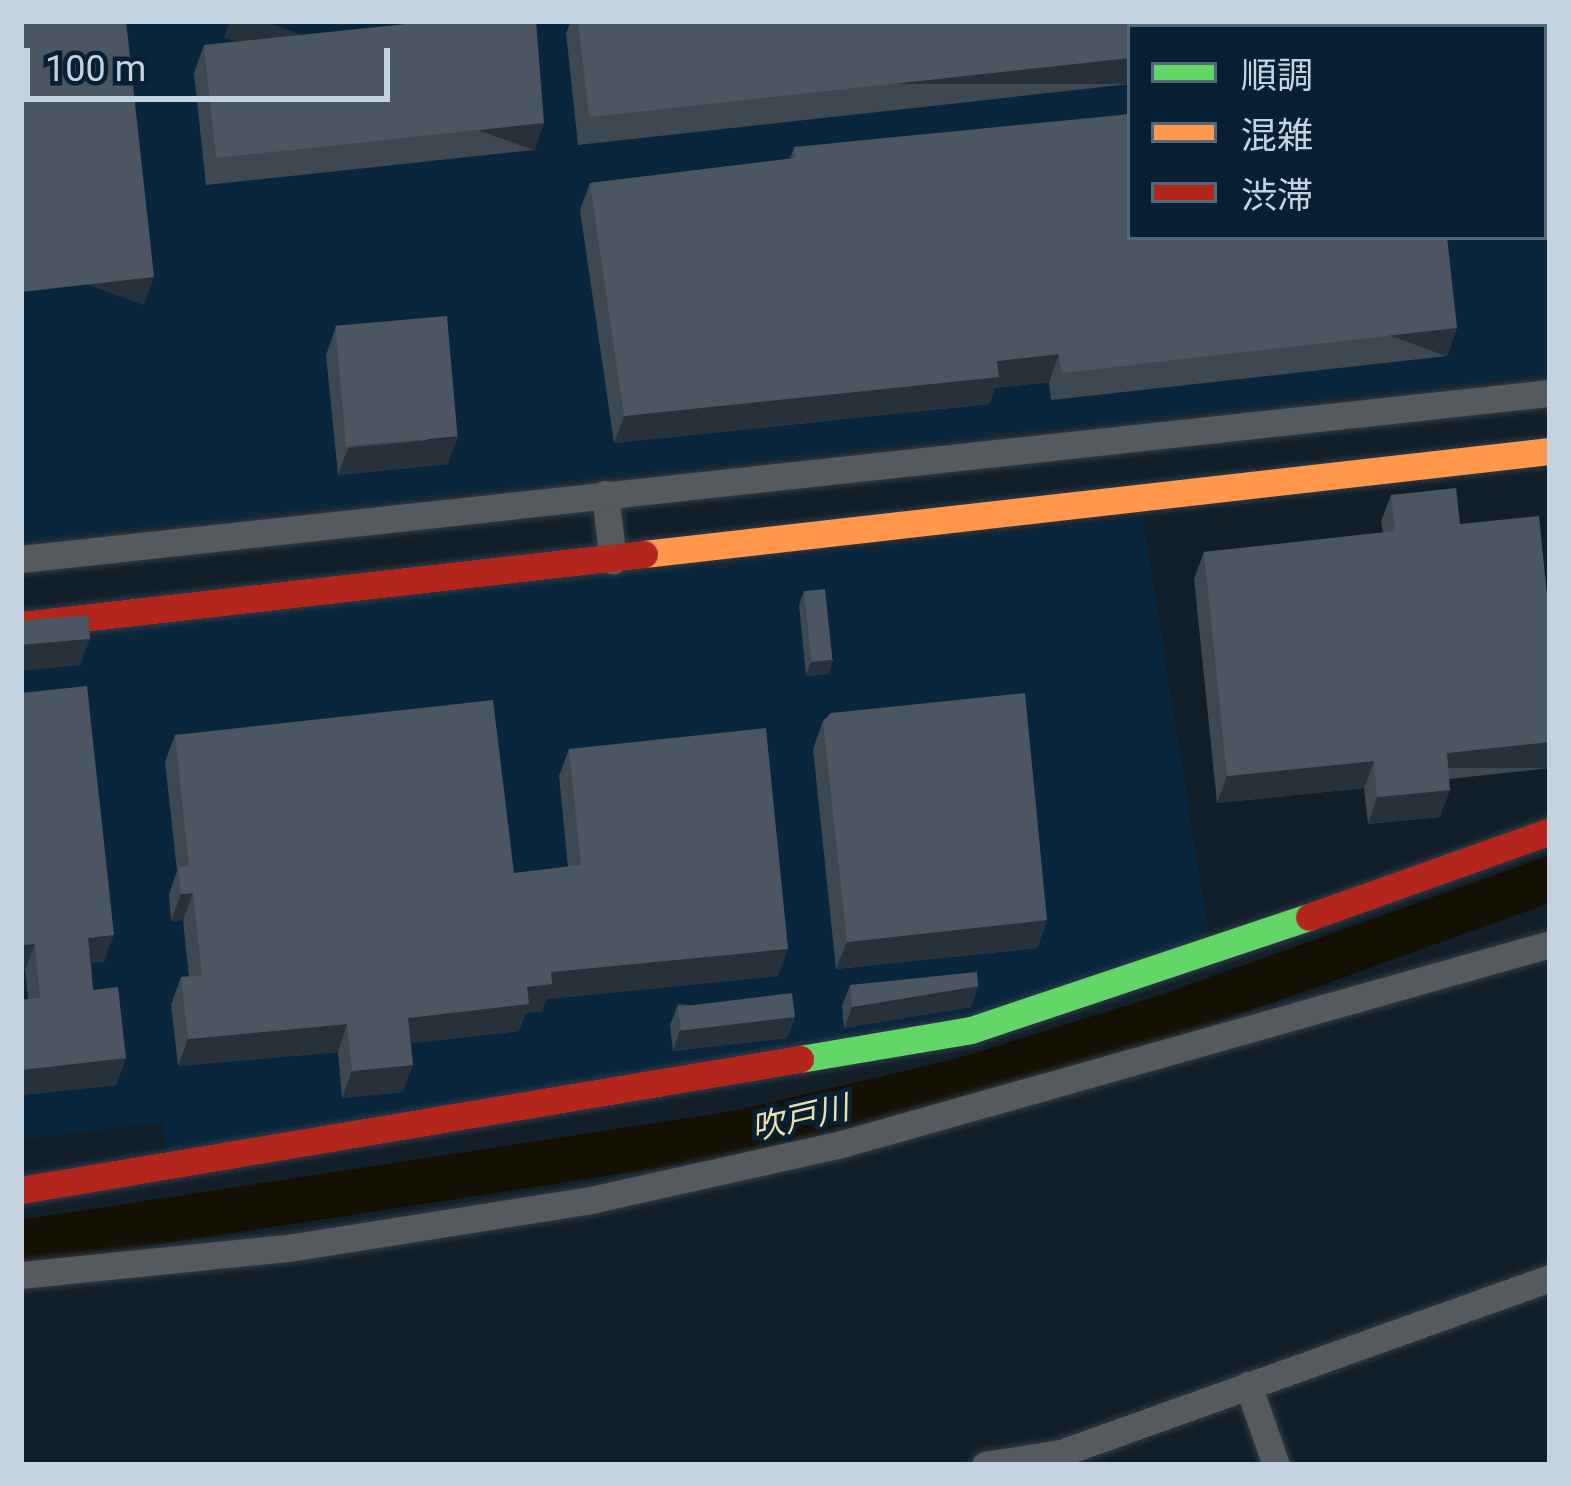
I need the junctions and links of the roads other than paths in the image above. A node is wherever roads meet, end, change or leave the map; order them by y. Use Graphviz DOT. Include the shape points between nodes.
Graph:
graph roads {
  1 [pos="1550,393"];
  2 [pos="1550,451"];
  3 [pos="605,494"];
  4 [pos="21,559"];
  5 [pos="613,561"];
  6 [pos="21,625"];
  7 [pos="1550,831"];
  8 [pos="1550,944"];
  9 [pos="21,1190"];
  10 [pos="21,1275"];
  11 [pos="1550,1278"];
  12 [pos="1248,1385"];
  13 [pos="985,1465"];
  14 [pos="1276,1465"];
  1 -- 3 [label="street"];
  2 -- 5 [label="street"];
  3 -- 4 [label="street"];
  3 -- 5 [label="street"];
  5 -- 6 [label="street"];
  7 -- 9 [label="street" via="971,1030"];
  8 -- 10 [label="street" via="845,1144 591,1200 288,1248"];
  11 -- 12 [label="street"];
  12 -- 13 [label="street" via="1061,1453"];
  12 -- 14 [label="street"];
}
